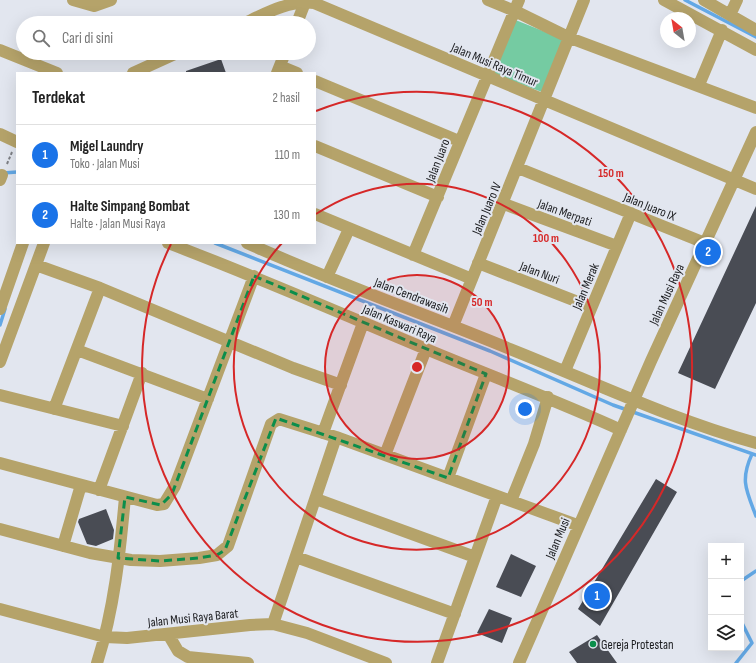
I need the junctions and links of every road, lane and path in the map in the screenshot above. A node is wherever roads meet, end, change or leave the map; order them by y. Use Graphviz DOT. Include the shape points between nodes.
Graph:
graph roads {
  1 [pos="73,0"];
  2 [pos="111,0"];
  3 [pos="488,0"];
  4 [pos="584,0"];
  5 [pos="664,0"];
  6 [pos="704,0"];
  7 [pos="736,0"];
  8 [pos="306,1"];
  9 [pos="517,5"];
  10 [pos="730,15"];
  11 [pos="260,16"];
  12 [pos="300,16"];
  13 [pos="722,30"];
  14 [pos="756,30"];
  15 [pos="570,38"];
  16 [pos="0,50"];
  17 [pos="756,50"];
  18 [pos="16,56"];
  19 [pos="25,60"];
  20 [pos="162,60"];
  21 [pos="283,60"];
  22 [pos="279,70"];
  23 [pos="55,72"];
  24 [pos="135,72"];
  25 [pos="291,72"];
  26 [pos="486,75"];
  27 [pos="316,81"];
  28 [pos="699,85"];
  29 [pos="543,100"];
  30 [pos="756,108"];
  31 [pos="756,132"];
  32 [pos="0,134"];
  33 [pos="459,141"];
  34 [pos="16,142"];
  35 [pos="316,146"];
  36 [pos="518,168"];
  37 [pos="734,179"];
  38 [pos="756,189"];
  39 [pos="438,197"];
  40 [pos="504,204"];
  41 [pos="631,213"];
  42 [pos="316,214"];
  43 [pos="349,229"];
  44 [pos="705,243"];
  45 [pos="23,244"];
  46 [pos="44,244"];
  47 [pos="171,244"];
  48 [pos="248,244"];
  49 [pos="617,246"];
  50 [pos="413,255"];
  51 [pos="478,263"];
  52 [pos="36,264"];
  53 [pos="254,276"];
  54 [pos="327,277"];
  55 [pos="472,279"];
  56 [pos="100,288"];
  57 [pos="591,307"];
  58 [pos="0,309"];
  59 [pos="363,322"];
  60 [pos="453,326"];
  61 [pos="230,341"];
  62 [pos="426,349"];
  63 [pos="78,350"];
  64 [pos="0,360"];
  65 [pos="565,371"];
  66 [pos="142,373"];
  67 [pos="486,374"];
  68 [pos="341,385"];
  69 [pos="0,395"];
  70 [pos="548,397"];
  71 [pos="208,400"];
  72 [pos="633,402"];
  73 [pos="54,409"];
  74 [pos="123,426"];
  75 [pos="622,428"];
  76 [pos="323,433"];
  77 [pos="336,437"];
  78 [pos="756,443"];
  79 [pos="385,455"];
  80 [pos="0,463"];
  81 [pos="448,478"];
  82 [pos="81,486"];
  83 [pos="99,490"];
  84 [pos="497,496"];
  85 [pos="125,497"];
  86 [pos="316,499"];
  87 [pos="511,501"];
  88 [pos="577,525"];
  89 [pos="0,529"];
  90 [pos="63,546"];
  91 [pos="296,557"];
  92 [pos="476,557"];
  93 [pos="118,558"];
  94 [pos="0,609"];
  95 [pos="455,614"];
  96 [pos="273,624"];
  97 [pos="168,634"];
  98 [pos="105,637"];
  99 [pos="363,659"];
  100 [pos="97,663"];
  101 [pos="248,663"];
  102 [pos="386,663"];
  103 [pos="438,663"];
  104 [pos="519,663"];
  1 -- 2 [label="street" via="94,6"];
  3 -- 9 [label="street"];
  4 -- 15 [label="street, Jalan Juaro IV"];
  5 -- 13 [label="street"];
  6 -- 10 [label="street"];
  7 -- 10 [label="street"];
  8 -- 11 [label="street" via="293,2"];
  8 -- 12 [label="street"];
  8 -- 26 [label="street, Jalan Musi Raya Timur"];
  9 -- 15 [label="street"];
  9 -- 26 [label="street, Jalan Juaro"];
  10 -- 14 [label="street"];
  13 -- 17 [label="street"];
  13 -- 28 [label="street"];
  15 -- 28 [label="street"];
  15 -- 29 [label="street, Jalan Juaro IV"];
  16 -- 18 [label="street"];
  19 -- 23 [label="street"];
  20 -- 24 [label="street"];
  21 -- 22 [label="street"];
  22 -- 25 [label="street"];
  26 -- 29 [label="street, Jalan Musi Raya Timur"];
  26 -- 33 [label="street, Jalan Juaro"];
  27 -- 33 [label="street"];
  28 -- 30 [label="street"];
  29 -- 36 [label="street, Jalan Juaro IV"];
  29 -- 37 [label="street, Jalan Musi Raya Timur"];
  31 -- 37 [label="street, Jalan Musi Raya"];
  32 -- 34 [label="street"];
  33 -- 39 [label="street, Jalan Juaro"];
  35 -- 39 [label="street"];
  36 -- 40 [label="street, Jalan Juaro IV"];
  36 -- 41 [label="street, Jalan Juaro IX"];
  37 -- 38 [label="street, Jalan Musi Raya Timur"];
  37 -- 44 [label="street, Jalan Musi Raya"];
  39 -- 50 [label="street, Jalan Juaro"];
  40 -- 49 [label="street, Jalan Merpati"];
  40 -- 51 [label="street, Jalan Juaro IV"];
  41 -- 44 [label="street, Jalan Juaro IX"];
  41 -- 49 [label="street, Jalan Merak"];
  42 -- 43 [label="street"];
  43 -- 50 [label="street"];
  43 -- 54 [label="street"];
  44 -- 72 [label="street, Jalan Musi Raya"];
  45 -- 58 [label="street"];
  46 -- 52 [label="street"];
  47 -- 53 [label="street, Jalan Kaswari Raya"];
  48 -- 54 [label="street, Jalan Cendrawasih"];
  49 -- 57 [label="street, Jalan Merak"];
  50 -- 55 [label="street"];
  51 -- 55 [label="street, Jalan Juaro IV"];
  51 -- 57 [label="street, Jalan Nuri"];
  52 -- 56 [label="street"];
  52 -- 64 [label="street"];
  53 -- 59 [label="street, Jalan Kaswari Raya"];
  53 -- 61 [label="street"];
  54 -- 60 [label="street, Jalan Cendrawasih"];
  55 -- 60 [label="street, Jalan Juaro IV"];
  56 -- 61 [label="street"];
  56 -- 63 [label="street"];
  57 -- 65 [label="street, Jalan Merak"];
  59 -- 62 [label="street, Jalan Kaswari Raya"];
  59 -- 68 [label="street"];
  60 -- 65 [label="street, Jalan Cendrawasih"];
  61 -- 68 [label="street"];
  61 -- 71 [label="street"];
  62 -- 67 [label="street, Jalan Kaswari Raya"];
  62 -- 79 [label="street"];
  63 -- 66 [label="street"];
  63 -- 73 [label="street"];
  65 -- 72 [label="street, Jalan Cendrawasih"];
  66 -- 71 [label="street"];
  66 -- 74 [label="street"];
  67 -- 70 [label="street, Jalan Kaswari Raya"];
  67 -- 81 [label="street"];
  68 -- 76 [label="street"];
  69 -- 73 [label="street"];
  70 -- 75 [label="street, Jalan Kaswari Raya"];
  70 -- 87 [label="street" via="534,444"];
  71 -- 85 [label="street" via="176,486 166,502 157,505"];
  72 -- 75 [label="street, Jalan Musi Raya"];
  72 -- 78 [label="street, Jalan Cendrawasih"];
  73 -- 74 [label="street"];
  74 -- 83 [label="street"];
  75 -- 88 [label="street, Jalan Musi"];
  76 -- 77 [label="street"];
  76 -- 93 [label="street" via="279,419 273,422 230,542 222,553 199,558 160,561"];
  77 -- 79 [label="street"];
  77 -- 86 [label="street"];
  79 -- 81 [label="street"];
  80 -- 82 [label="street"];
  81 -- 84 [label="street"];
  82 -- 83 [label="street"];
  82 -- 90 [label="street"];
  83 -- 85 [label="street"];
  84 -- 87 [label="street"];
  84 -- 92 [label="street"];
  85 -- 93 [label="street"];
  86 -- 91 [label="street"];
  86 -- 92 [label="street"];
  87 -- 88 [label="street"];
  88 -- 104 [label="street, Jalan Musi"];
  89 -- 90 [label="street"];
  90 -- 93 [label="street"];
  91 -- 95 [label="street"];
  91 -- 96 [label="street"];
  92 -- 95 [label="street"];
  93 -- 98 [label="street"];
  94 -- 98 [label="street, Jalan Musi Raya Barat"];
  95 -- 103 [label="street"];
  96 -- 97 [label="street, Jalan Musi Raya Barat"];
  96 -- 99 [label="street, Jalan Musi Raya Barat" via="307,633"];
  97 -- 98 [label="street, Jalan Musi Raya Barat" via="127,638"];
  97 -- 101 [label="street" via="178,650 188,657"];
  98 -- 100 [label="street"];
  99 -- 102 [label="street, Jalan Musi Raya Barat"];
}
